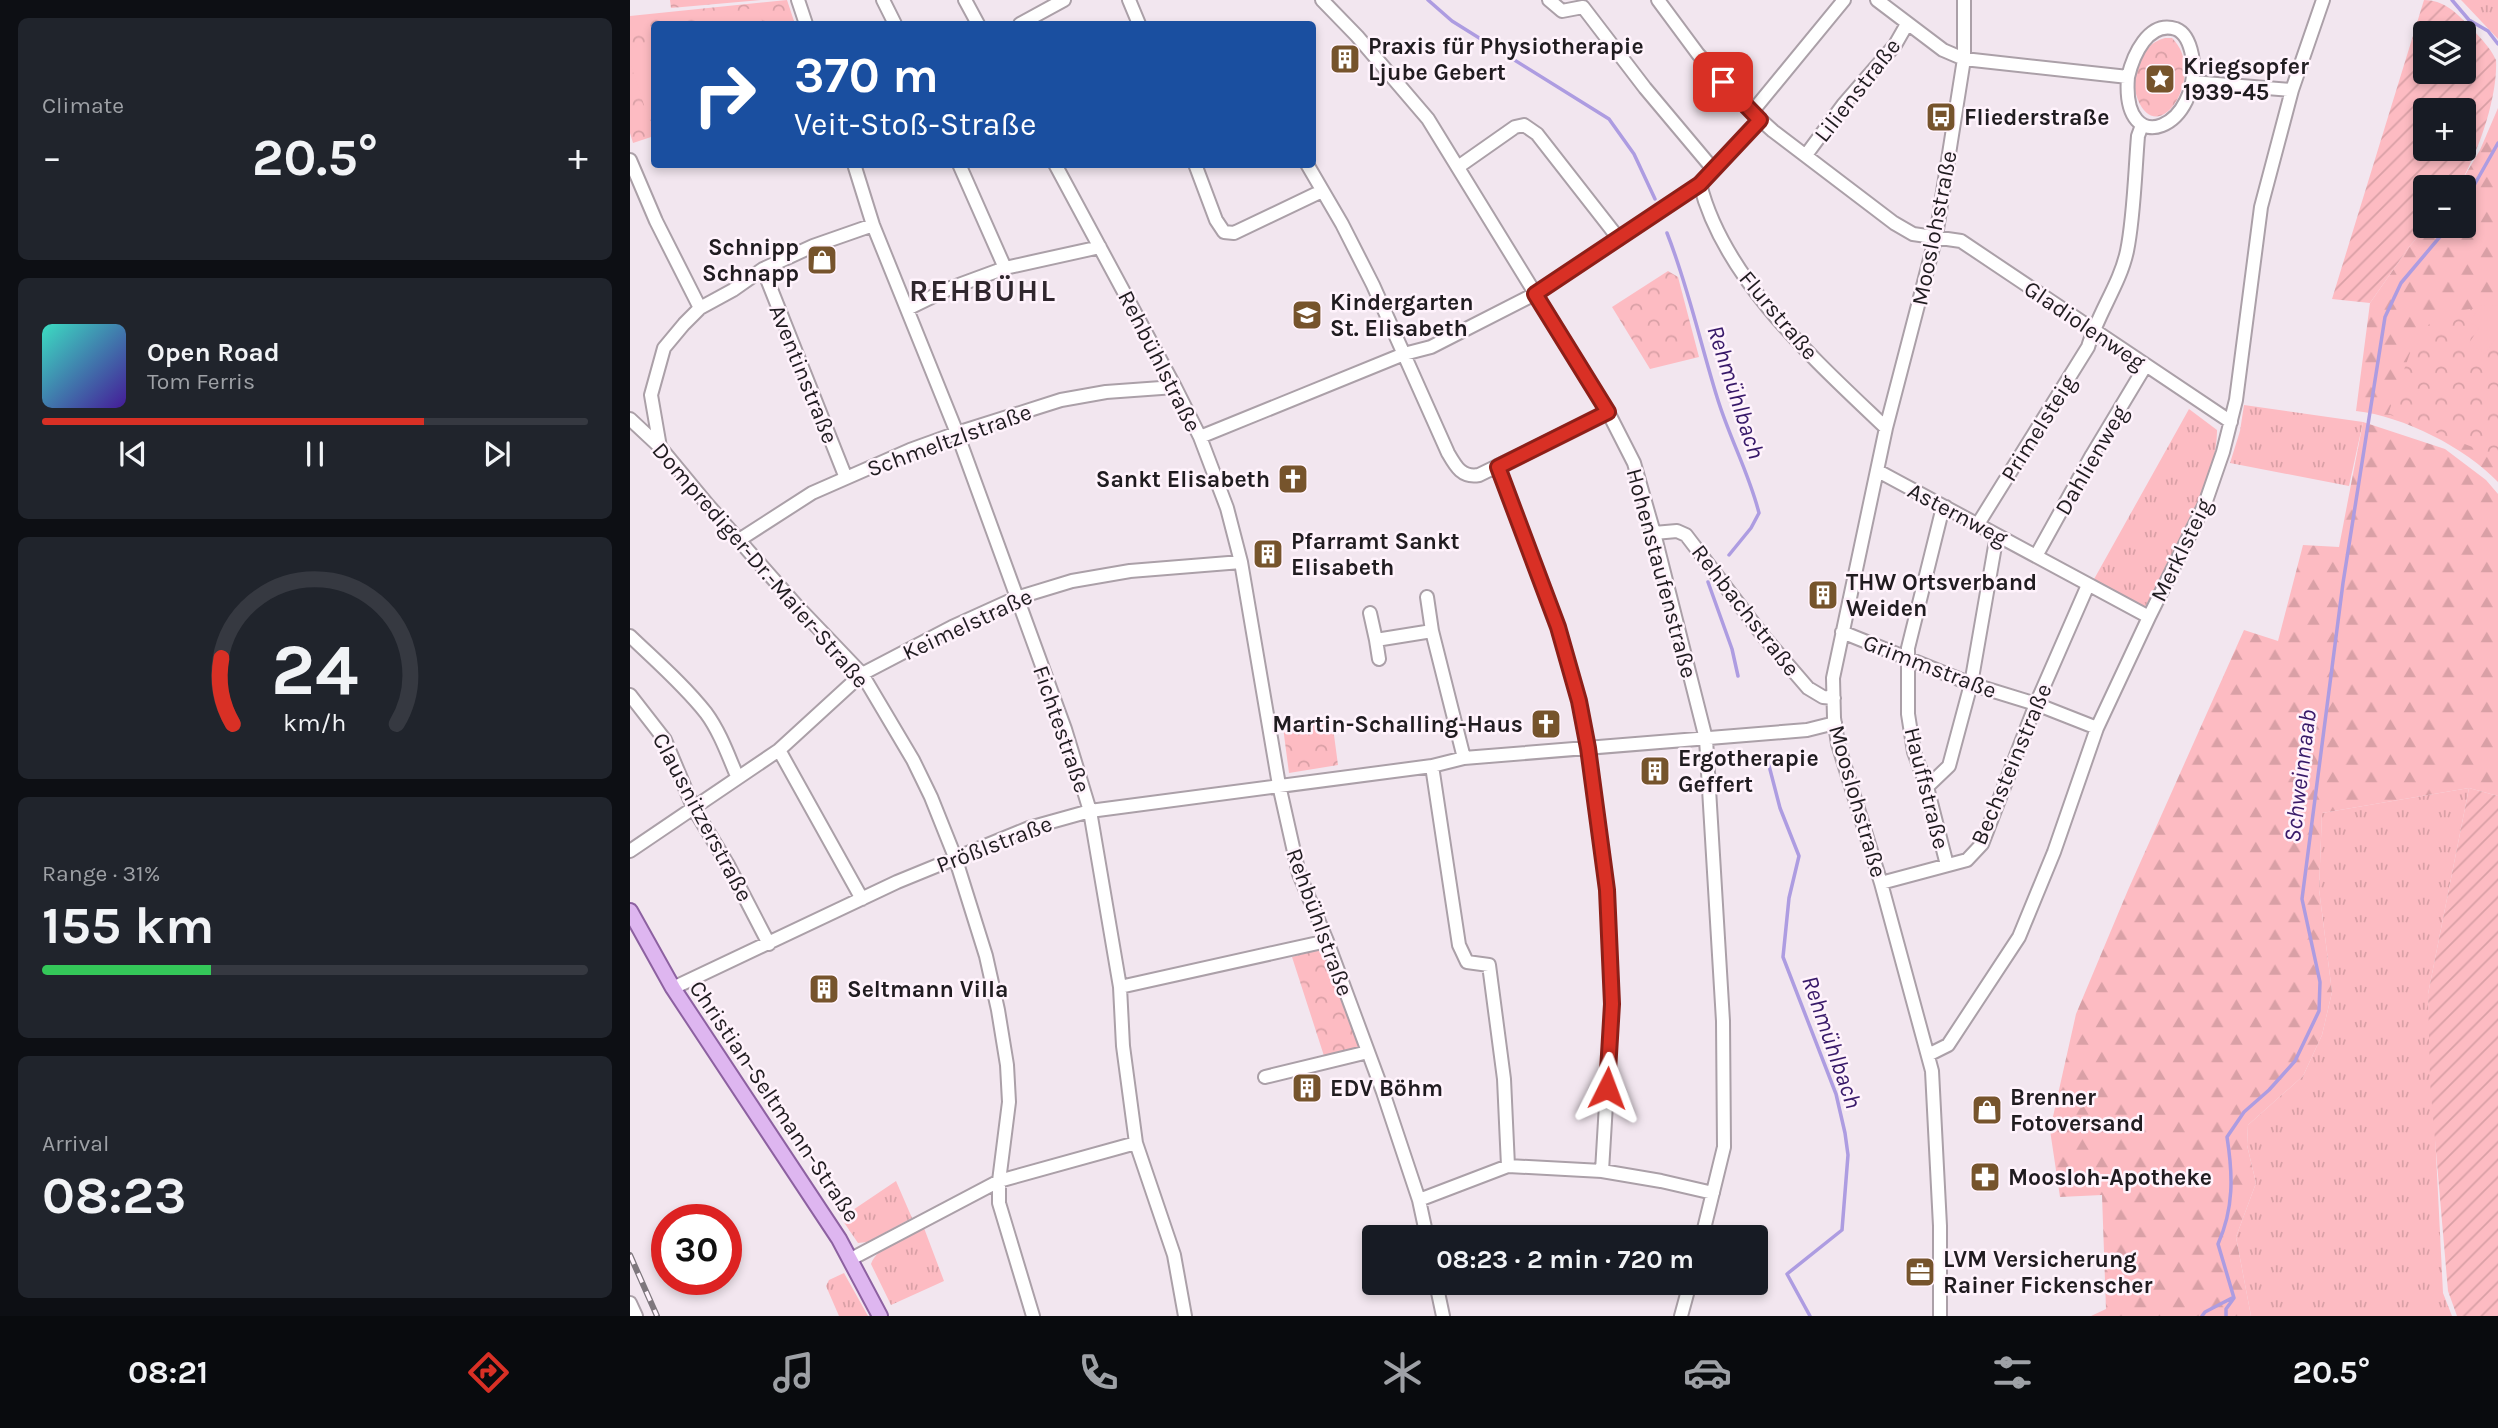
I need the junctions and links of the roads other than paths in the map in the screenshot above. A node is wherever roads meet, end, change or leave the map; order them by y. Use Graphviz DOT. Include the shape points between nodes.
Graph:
graph roads {
  1 [pos="798,0"];
  2 [pos="883,0"];
  3 [pos="965,0"];
  4 [pos="1064,0"];
  5 [pos="1129,0"];
  6 [pos="1322,0"];
  7 [pos="1549,0"];
  8 [pos="1581,0"];
  9 [pos="1658,0"];
  10 [pos="1844,0"];
  11 [pos="1877,0"];
  12 [pos="1965,0"];
  13 [pos="2323,0"];
  14 [pos="1569,10"];
  15 [pos="805,21"];
  16 [pos="894,21"];
  17 [pos="976,21"];
  18 [pos="1026,21"];
  19 [pos="1138,21"];
  20 [pos="1907,24"];
  21 [pos="1964,60"];
  22 [pos="2128,77"];
  23 [pos="2192,82"];
  24 [pos="2292,90"];
  25 [pos="1756,116"];
  26 [pos="2142,125"];
  27 [pos="1806,155"];
  28 [pos="630,160"];
  29 [pos="1458,167"];
  30 [pos="855,168"];
  31 [pos="961,168"];
  32 [pos="1057,168"];
  33 [pos="1196,168"];
  34 [pos="1309,168"];
  35 [pos="1713,169"];
  36 [pos="1700,184"];
  37 [pos="1322,191"];
  38 [pos="873,225"];
  39 [pos="1936,236"];
  40 [pos="1619,239"];
  41 [pos="1100,247"];
  42 [pos="1005,268"];
  43 [pos="763,269"];
  44 [pos="1535,294"];
  45 [pos="700,308"];
  46 [pos="907,309"];
  47 [pos="2093,329"];
  48 [pos="1404,355"];
  49 [pos="2146,365"];
  50 [pos="1175,387"];
  51 [pos="1608,412"];
  52 [pos="630,419"];
  53 [pos="2231,422"];
  54 [pos="1886,428"];
  55 [pos="641,431"];
  56 [pos="957,433"];
  57 [pos="1200,437"];
  58 [pos="630,440"];
  59 [pos="660,447"];
  60 [pos="1498,467"];
  61 [pos="1878,471"];
  62 [pos="846,478"];
  63 [pos="1946,507"];
  64 [pos="1978,524"];
  65 [pos="1654,533"];
  66 [pos="2000,537"];
  67 [pos="739,540"];
  68 [pos="2036,556"];
  69 [pos="1241,562"];
  70 [pos="2088,585"];
  71 [pos="1427,597"];
  72 [pos="1017,598"];
  73 [pos="1370,613"];
  74 [pos="2149,617"];
  75 [pos="1432,631"];
  76 [pos="1842,632"];
  77 [pos="630,636"];
  78 [pos="1376,640"];
  79 [pos="1380,659"];
  80 [pos="1909,659"];
  81 [pos="862,674"];
  82 [pos="1971,684"];
  83 [pos="630,695"];
  84 [pos="1834,698"];
  85 [pos="2036,704"];
  86 [pos="1835,723"];
  87 [pos="2097,728"];
  88 [pos="1706,739"];
  89 [pos="1588,748"];
  90 [pos="779,750"];
  91 [pos="1464,758"];
  92 [pos="1432,766"];
  93 [pos="737,776"];
  94 [pos="1279,785"];
  95 [pos="1927,787"];
  96 [pos="693,807"];
  97 [pos="1090,811"];
  98 [pos="630,851"];
  99 [pos="956,857"];
  100 [pos="1947,865"];
  101 [pos="1881,883"];
  102 [pos="862,899"];
  103 [pos="630,911"];
  104 [pos="1327,941"];
  105 [pos="769,944"];
  106 [pos="1119,987"];
  107 [pos="673,988"];
  108 [pos="1368,1052"];
  109 [pos="1928,1055"];
  110 [pos="1265,1077"];
  111 [pos="1136,1143"];
  112 [pos="1508,1166"];
  113 [pos="1602,1171"];
  114 [pos="999,1181"];
  115 [pos="1713,1193"];
  116 [pos="1419,1200"];
  117 [pos="1424,1225"];
  118 [pos="1705,1225"];
  119 [pos="851,1259"];
  120 [pos="1439,1295"];
  121 [pos="1687,1295"];
  122 [pos="630,1303"];
  123 [pos="636,1316"];
  124 [pos="880,1316"];
  125 [pos="1033,1316"];
  126 [pos="1185,1316"];
  127 [pos="1443,1316"];
  128 [pos="1681,1316"];
  129 [pos="1940,1316"];
  1 -- 15 [label="street"];
  2 -- 16 [label="street"];
  3 -- 17 [label="street"];
  4 -- 18 [label="street"];
  5 -- 19 [label="street"];
  6 -- 29 [label="street, Hohenstaufenstraße" via="1428,119"];
  7 -- 14 [label="street" via="1562,11"];
  8 -- 14 [label="street"];
  9 -- 25 [label="street, Gladiolenweg" via="1698,54"];
  10 -- 25 [label="street"];
  11 -- 20 [label="street"];
  12 -- 21 [label="street, Mooslohstraße"];
  13 -- 24 [label="street, Merklsteig"];
  14 -- 35 [label="street" via="1583,8"];
  20 -- 21 [label="street"];
  20 -- 27 [label="street, Lilienstraße"];
  21 -- 22 [label="street"];
  21 -- 39 [label="street, Mooslohstraße"];
  22 -- 23 [label="street" via="2134,55 2146,38 2173,28 2189,43"];
  22 -- 26 [label="street" via="2128,102"];
  23 -- 24 [label="street"];
  23 -- 26 [label="street" via="2177,117 2152,128"];
  24 -- 53 [label="street, Merklsteig" via="2255,234"];
  25 -- 27 [label="street, Gladiolenweg"];
  25 -- 35 [label="street"];
  26 -- 47 [label="street, Primelsteig" via="2127,251"];
  27 -- 39 [label="street, Gladiolenweg" via="1894,223 1913,234"];
  28 -- 45 [label="street"];
  29 -- 40 [label="street" via="1524,125 1537,134"];
  29 -- 44 [label="street, Hohenstaufenstraße"];
  30 -- 38 [label="street, Fichtestraße"];
  31 -- 42 [label="street"];
  32 -- 41 [label="street, Rehbühlstraße"];
  33 -- 37 [label="street" via="1224,232 1234,233"];
  34 -- 37 [label="street"];
  35 -- 36 [label="street"];
  36 -- 40 [label="street"];
  36 -- 54 [label="street, Flurstraße" via="1711,222 1743,272 1789,332"];
  37 -- 48 [label="street" via="1367,273"];
  38 -- 43 [label="street"];
  38 -- 46 [label="street, Fichtestraße"];
  39 -- 47 [label="street, Gladiolenweg" via="1961,241"];
  39 -- 54 [label="street, Mooslohstraße"];
  40 -- 44 [label="street"];
  41 -- 42 [label="street"];
  41 -- 50 [label="street, Rehbühlstraße"];
  42 -- 46 [label="street"];
  43 -- 45 [label="street"];
  43 -- 62 [label="street, Aventinstraße"];
  44 -- 48 [label="street" via="1431,347"];
  44 -- 51 [label="street, Hohenstaufenstraße"];
  45 -- 59 [label="street" via="664,348 651,395"];
  46 -- 56 [label="street, Fichtestraße"];
  47 -- 49 [label="street, Gladiolenweg"];
  47 -- 64 [label="street, Primelsteig" via="2088,346"];
  48 -- 57 [label="street"];
  48 -- 60 [label="street" via="1455,465 1471,476"];
  49 -- 53 [label="street, Gladiolenweg"];
  49 -- 68 [label="street, Dahlienweg"];
  50 -- 56 [label="street, Schmeltzlstraße" via="1061,400"];
  50 -- 57 [label="street, Rehbühlstraße"];
  51 -- 60 [label="street"];
  51 -- 65 [label="street, Hohenstaufenstraße" via="1634,463"];
  52 -- 55 [label="street, Domprediger-Dr.-Maier-Straße"];
  53 -- 74 [label="street, Merklsteig" via="2206,504"];
  54 -- 61 [label="street, Mooslohstraße"];
  55 -- 58 [label="street"];
  55 -- 59 [label="street, Domprediger-Dr.-Maier-Straße"];
  56 -- 62 [label="street, Schmeltzlstraße"];
  56 -- 72 [label="street, Fichtestraße"];
  57 -- 69 [label="street, Rehbühlstraße" via="1227,508"];
  59 -- 67 [label="street, Domprediger-Dr.-Maier-Straße"];
  60 -- 89 [label="street" via="1558,627"];
  61 -- 63 [label="street, Asternweg"];
  61 -- 76 [label="street, Mooslohstraße"];
  62 -- 67 [label="street, Schmeltzlstraße" via="811,493"];
  63 -- 64 [label="street, Asternweg"];
  63 -- 80 [label="street, Hauffstraße" via="1926,574"];
  64 -- 66 [label="street, Asternweg"];
  65 -- 84 [label="street, Rehbachstraße" via="1686,535 1808,688"];
  65 -- 88 [label="street, Hohenstaufenstraße"];
  66 -- 68 [label="street, Asternweg"];
  66 -- 82 [label="street"];
  67 -- 81 [label="street, Domprediger-Dr.-Maier-Straße"];
  68 -- 70 [label="street, Asternweg"];
  69 -- 72 [label="street, Keimelstraße" via="1129,571 1072,581"];
  69 -- 94 [label="street, Rehbühlstraße"];
  70 -- 74 [label="street, Asternweg"];
  70 -- 85 [label="street, Bechsteinstraße"];
  71 -- 75 [label="street"];
  72 -- 81 [label="street, Keimelstraße"];
  72 -- 97 [label="street, Fichtestraße"];
  73 -- 78 [label="street"];
  74 -- 87 [label="street, Merklsteig"];
  75 -- 78 [label="street"];
  75 -- 91 [label="street"];
  76 -- 80 [label="street, Grimmstraße"];
  76 -- 84 [label="street, Mooslohstraße"];
  77 -- 93 [label="street" via="706,714"];
  78 -- 79 [label="street"];
  80 -- 82 [label="street, Grimmstraße"];
  80 -- 95 [label="street, Hauffstraße" via="1908,714 1914,752"];
  81 -- 90 [label="street, Keimelstraße"];
  81 -- 99 [label="street, Domprediger-Dr.-Maier-Straße" via="913,760"];
  82 -- 85 [label="street, Grimmstraße"];
  82 -- 95 [label="street" via="1949,766"];
  83 -- 96 [label="street, Clausnitzerstraße" via="665,740"];
  84 -- 86 [label="street, Mooslohstraße"];
  85 -- 87 [label="street, Grimmstraße"];
  85 -- 100 [label="street, Bechsteinstraße" via="1982,844 1967,860"];
  86 -- 88 [label="street, Prößlstraße" via="1807,730"];
  86 -- 101 [label="street, Mooslohstraße"];
  87 -- 109 [label="street, Merklsteig" via="2019,937 1948,1045"];
  88 -- 89 [label="street, Prößlstraße"];
  88 -- 115 [label="street, Hohenstaufenstraße" via="1723,1021 1724,1147"];
  89 -- 91 [label="street, Prößlstraße"];
  89 -- 113 [label="street" via="1607,890 1612,1004"];
  90 -- 93 [label="street, Keimelstraße"];
  90 -- 102 [label="street"];
  91 -- 92 [label="street, Prößlstraße"];
  92 -- 94 [label="street, Prößlstraße"];
  92 -- 112 [label="street" via="1459,945 1467,962 1489,965 1504,1079"];
  93 -- 96 [label="street, Keimelstraße"];
  94 -- 97 [label="street, Prößlstraße"];
  94 -- 104 [label="street, Rehbühlstraße" via="1299,874"];
  95 -- 100 [label="street, Hauffstraße"];
  96 -- 98 [label="street, Keimelstraße"];
  96 -- 105 [label="street, Clausnitzerstraße"];
  97 -- 99 [label="street, Prößlstraße" via="1029,828"];
  97 -- 106 [label="street, Fichtestraße"];
  99 -- 102 [label="street, Prößlstraße"];
  99 -- 114 [label="street, Domprediger-Dr.-Maier-Straße" via="986,956 1007,1065 1009,1102"];
  100 -- 101 [label="street, Bechsteinstraße"];
  101 -- 109 [label="street, Mooslohstraße"];
  102 -- 105 [label="street, Prößlstraße"];
  103 -- 107 [label="main road, Christian-Seltmann-Straße"];
  104 -- 106 [label="street"];
  104 -- 108 [label="street, Rehbühlstraße"];
  105 -- 107 [label="street, Prößlstraße"];
  106 -- 111 [label="street, Fichtestraße"];
  107 -- 119 [label="main road, Christian-Seltmann-Straße"];
  108 -- 110 [label="street"];
  108 -- 116 [label="street, Rehbühlstraße"];
  109 -- 129 [label="street, Mooslohstraße" via="1937,1150"];
  111 -- 114 [label="street"];
  111 -- 126 [label="street, Fichtestraße" via="1174,1255"];
  112 -- 113 [label="street"];
  112 -- 116 [label="street"];
  113 -- 115 [label="street"];
  114 -- 119 [label="street"];
  114 -- 125 [label="street, Domprediger-Dr.-Maier-Straße" via="999,1203"];
  115 -- 118 [label="street, Hohenstaufenstraße"];
  116 -- 117 [label="street, Rehbühlstraße"];
  119 -- 124 [label="main road, Christian-Seltmann-Straße"];
  120 -- 127 [label="street"];
  121 -- 128 [label="street"];
  122 -- 123 [label="street"];
}
